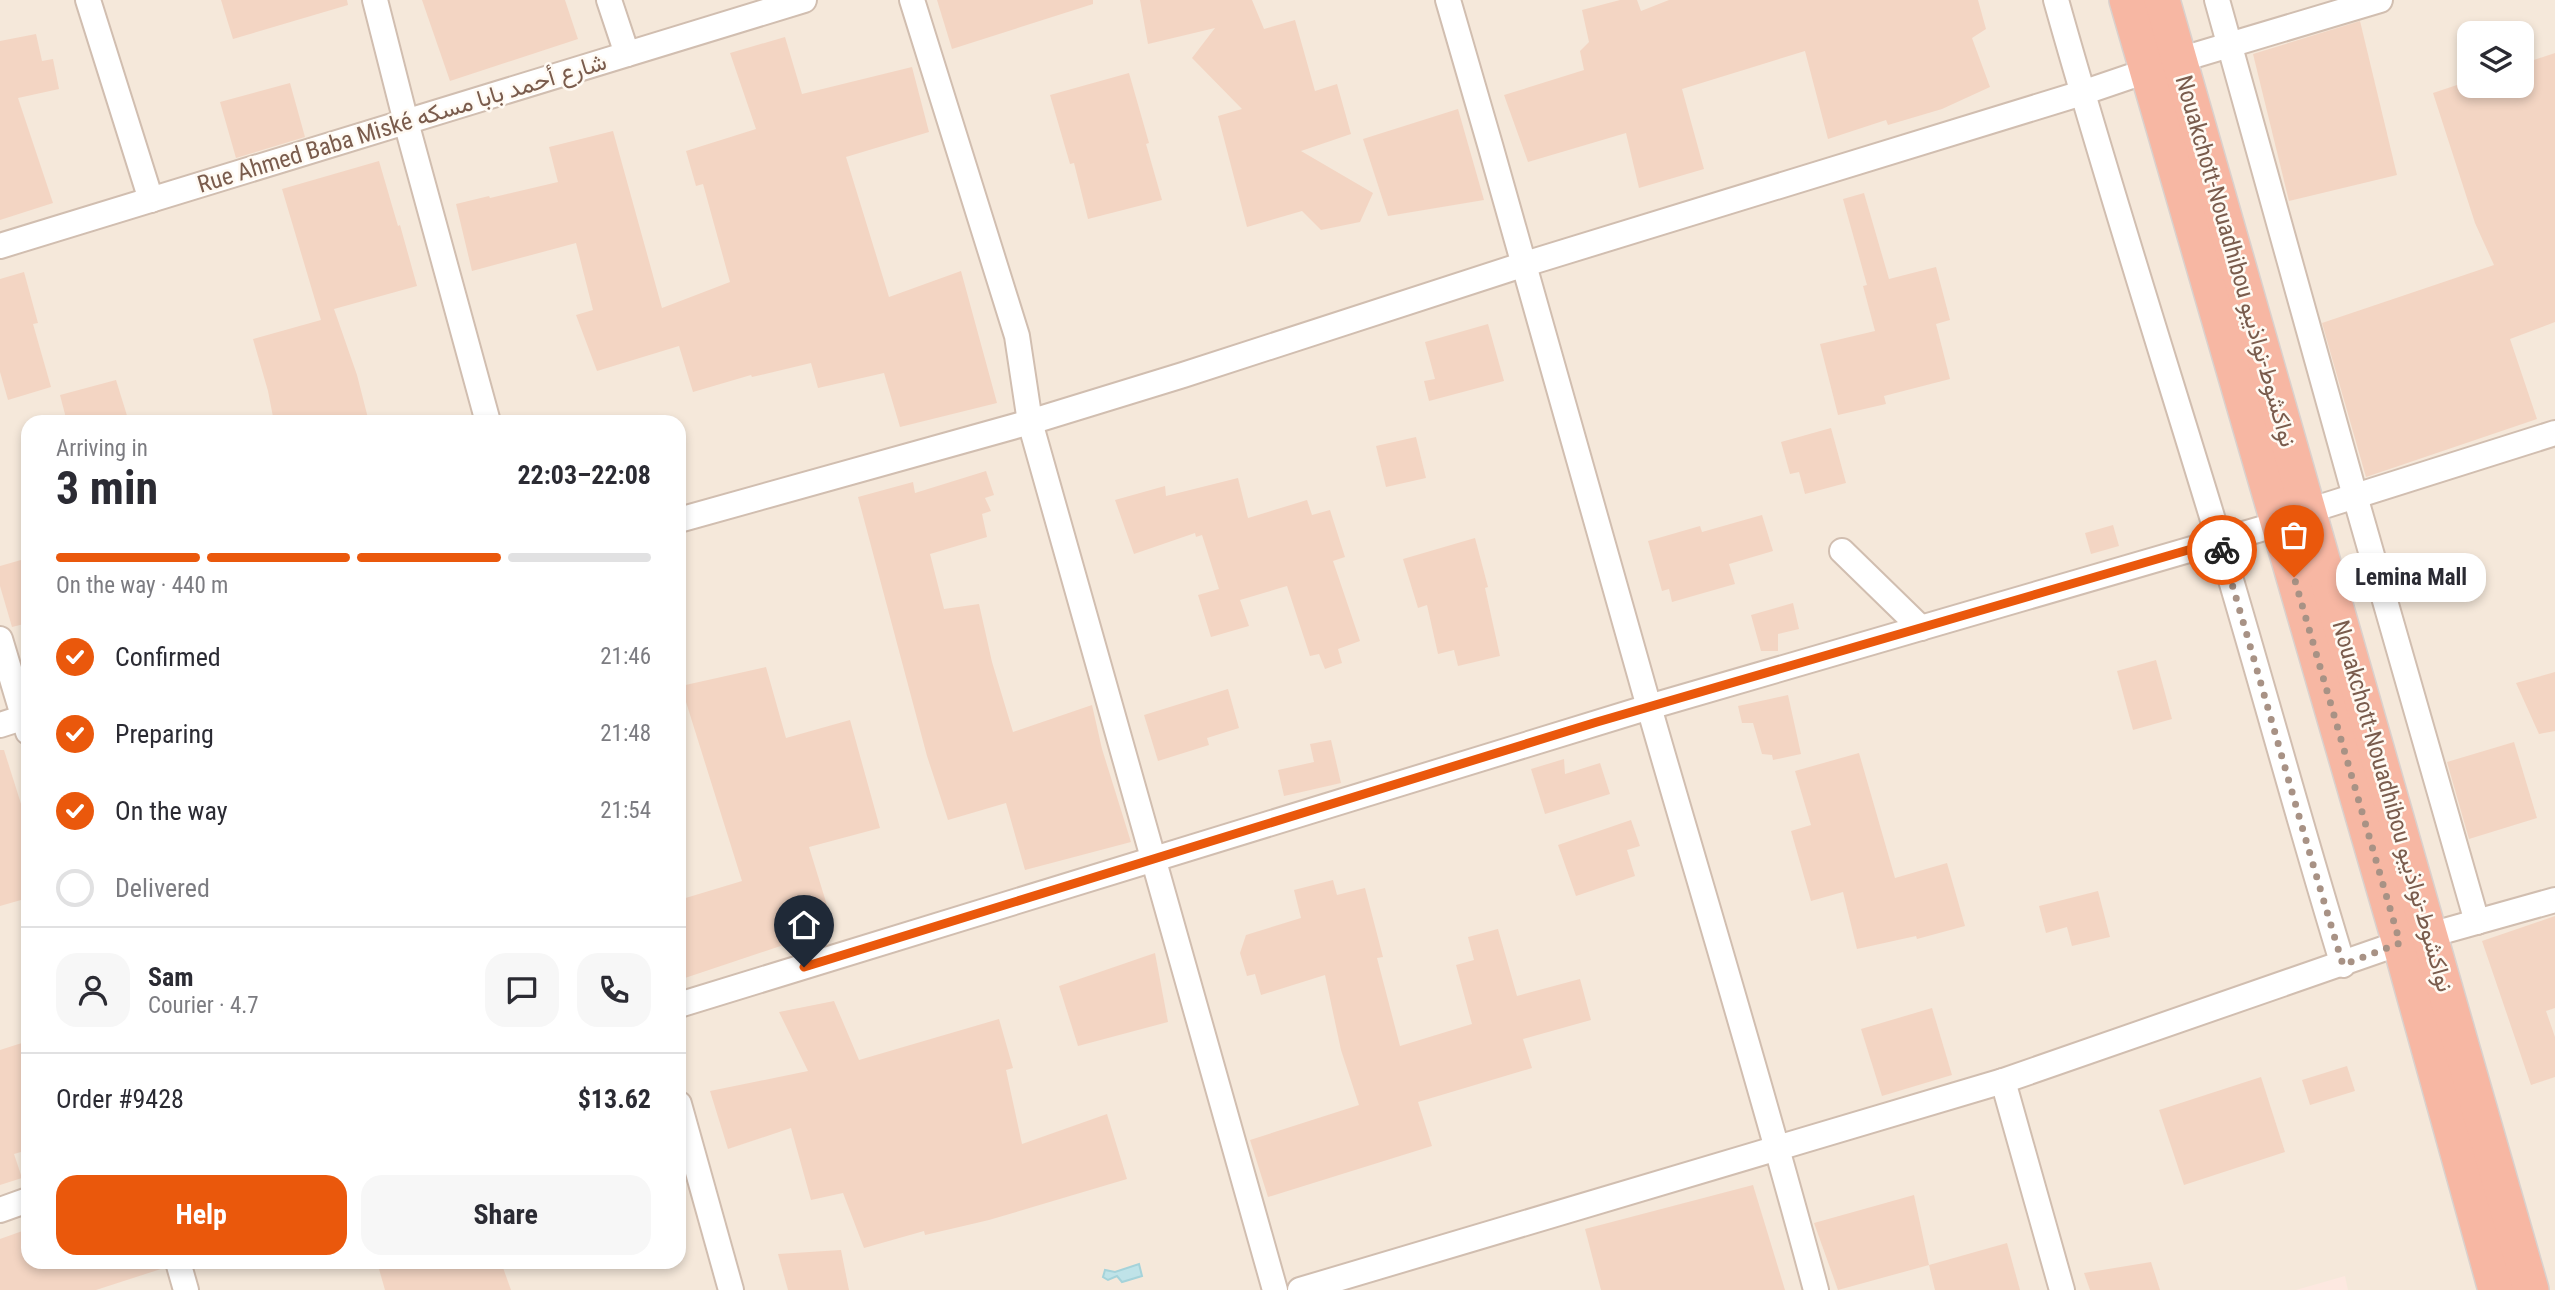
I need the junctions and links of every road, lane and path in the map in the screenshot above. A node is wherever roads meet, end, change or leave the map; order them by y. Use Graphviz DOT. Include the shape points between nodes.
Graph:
graph roads {
  1 [pos="88,0"];
  2 [pos="376,0"];
  3 [pos="609,0"];
  4 [pos="804,0"];
  5 [pos="912,0"];
  6 [pos="1448,0"];
  7 [pos="2056,0"];
  8 [pos="2127,0"];
  9 [pos="2162,0"];
  10 [pos="2217,0"];
  11 [pos="2380,0"];
  12 [pos="2231,44"];
  13 [pos="627,54"];
  14 [pos="2163,65"];
  15 [pos="2082,93"];
  16 [pos="406,122"];
  17 [pos="151,200"];
  18 [pos="0,246"];
  19 [pos="1525,264"];
  20 [pos="486,415"];
  21 [pos="1030,422"];
  22 [pos="2555,433"];
  23 [pos="2355,496"];
  24 [pos="2293,517"];
  25 [pos="686,518"];
  26 [pos="2219,541"];
  27 [pos="1842,551"];
  28 [pos="1921,628"];
  29 [pos="0,639"];
  30 [pos="21,704"];
  31 [pos="1649,707"];
  32 [pos="21,723"];
  33 [pos="0,725"];
  34 [pos="1152,858"];
  35 [pos="2555,900"];
  36 [pos="2477,922"];
  37 [pos="2415,939"];
  38 [pos="2343,965"];
  39 [pos="686,1003"];
  40 [pos="2003,1081"];
  41 [pos="686,1129"];
  42 [pos="1778,1148"];
  43 [pos="21,1202"];
  44 [pos="0,1210"];
  45 [pos="180,1269"];
  46 [pos="186,1290"];
  47 [pos="731,1290"];
  48 [pos="1275,1290"];
  49 [pos="1300,1290"];
  50 [pos="1816,1290"];
  51 [pos="2062,1290"];
  52 [pos="2496,1290"];
  53 [pos="2531,1290"];
  1 -- 17 [label="street"];
  2 -- 16 [label="street"];
  3 -- 13 [label="street"];
  4 -- 13 [label="street, Rue Ahmed Baba Miské شارع أحمد بابا مسكه"];
  5 -- 21 [label="street" via="1017,336"];
  6 -- 19 [label="street"];
  7 -- 15 [label="street"];
  8 -- 14 [label="highway, Nouakchott-Nouadhibou نواكشوط-نواذيبو"];
  9 -- 14 [label="highway, Nouakchott-Nouadhibou نواكشوط-نواذيبو"];
  10 -- 12 [label="street"];
  11 -- 12 [label="street"];
  12 -- 14 [label="street"];
  12 -- 23 [label="street"];
  13 -- 16 [label="street, Rue Ahmed Baba Miské شارع أحمد بابا مسكه"];
  14 -- 15 [label="street"];
  14 -- 24 [label="highway, Nouakchott-Nouadhibou نواكشوط-نواذيبو"];
  15 -- 19 [label="street"];
  15 -- 26 [label="street"];
  16 -- 17 [label="street, Rue Ahmed Baba Miské شارع أحمد بابا مسكه"];
  16 -- 20 [label="street"];
  17 -- 18 [label="street, Rue Ahmed Baba Miské شارع أحمد بابا مسكه"];
  19 -- 21 [label="street" via="1286,344"];
  19 -- 31 [label="street"];
  21 -- 25 [label="street"];
  21 -- 34 [label="street"];
  22 -- 23 [label="street"];
  23 -- 24 [label="street"];
  23 -- 36 [label="street"];
  24 -- 26 [label="street"];
  24 -- 37 [label="highway, Nouakchott-Nouadhibou نواكشوط-نواذيبو"];
  26 -- 28 [label="street"];
  26 -- 38 [label="street"];
  27 -- 28 [label="street"];
  28 -- 31 [label="street"];
  29 -- 30 [label="street"];
  31 -- 34 [label="street"];
  31 -- 42 [label="street"];
  32 -- 33 [label="street"];
  34 -- 39 [label="street"];
  34 -- 48 [label="street"];
  35 -- 36 [label="street"];
  36 -- 37 [label="street"];
  37 -- 38 [label="street"];
  37 -- 52 [label="highway, Nouakchott-Nouadhibou نواكشوط-نواذيبو"];
  37 -- 53 [label="highway, Nouakchott-Nouadhibou نواكشوط-نواذيبو"];
  38 -- 40 [label="street"];
  40 -- 42 [label="street"];
  40 -- 51 [label="street"];
  41 -- 47 [label="street"];
  42 -- 49 [label="street"];
  42 -- 50 [label="street"];
  43 -- 44 [label="street"];
  45 -- 46 [label="street"];
}
